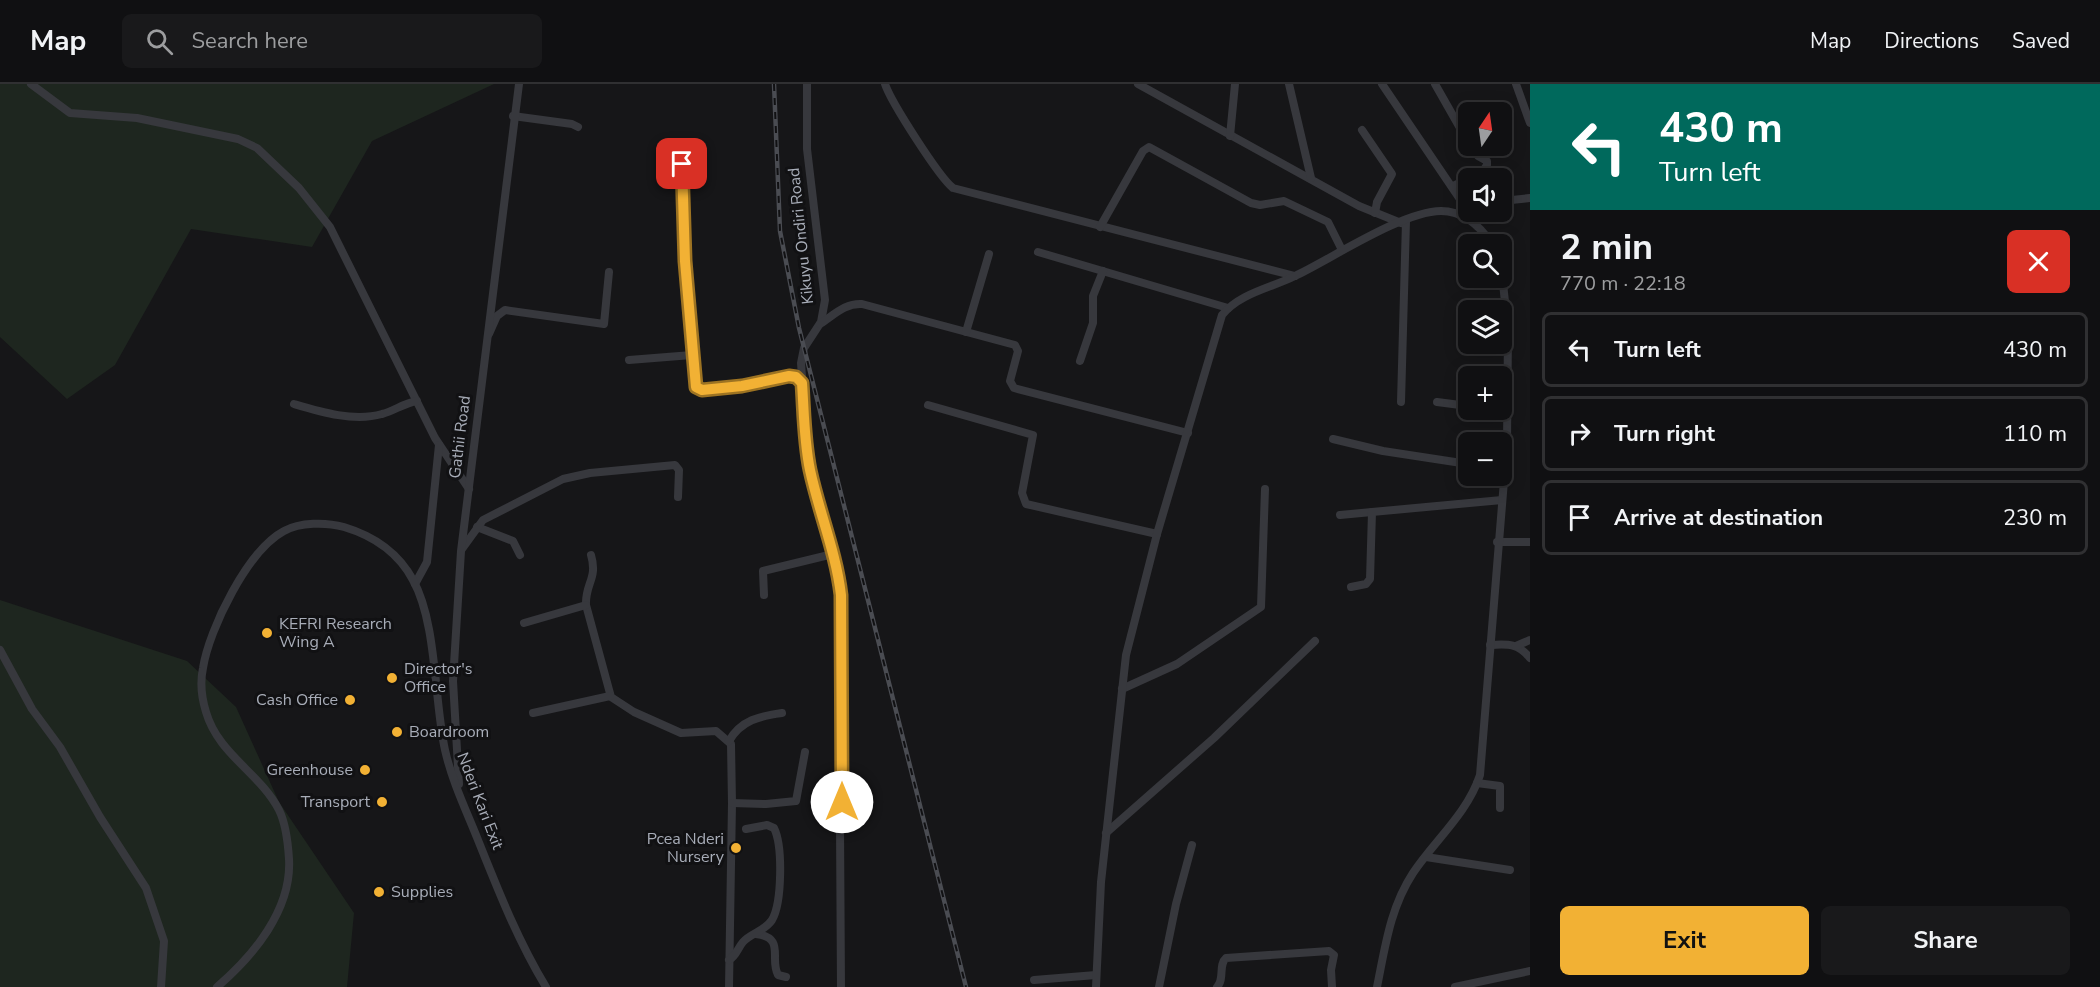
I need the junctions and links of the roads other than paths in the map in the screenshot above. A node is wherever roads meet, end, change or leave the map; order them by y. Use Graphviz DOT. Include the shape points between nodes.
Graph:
graph roads {
  1 [pos="31,84"];
  2 [pos="519,84"];
  3 [pos="807,84"];
  4 [pos="885,84"];
  5 [pos="1138,84"];
  6 [pos="1235,84"];
  7 [pos="1289,84"];
  8 [pos="1382,84"];
  9 [pos="1435,84"];
  10 [pos="1516,84"];
  11 [pos="513,116"];
  12 [pos="1458,123"];
  13 [pos="1530,123"];
  14 [pos="578,127"];
  15 [pos="1362,130"];
  16 [pos="1230,136"];
  17 [pos="1480,156"];
  18 [pos="682,164"];
  19 [pos="1311,178"];
  20 [pos="1453,186"];
  21 [pos="1458,196"];
  22 [pos="1530,198"];
  23 [pos="1512,200"];
  24 [pos="1458,212"];
  25 [pos="1375,213"];
  26 [pos="1404,222"];
  27 [pos="1474,222"];
  28 [pos="1100,227"];
  29 [pos="1484,234"];
  30 [pos="1342,250"];
  31 [pos="1038,252"];
  32 [pos="989,254"];
  33 [pos="1104,271"];
  34 [pos="609,272"];
  35 [pos="1295,276"];
  36 [pos="1504,288"];
  37 [pos="1228,308"];
  38 [pos="820,324"];
  39 [pos="966,332"];
  40 [pos="487,339"];
  41 [pos="692,355"];
  42 [pos="629,360"];
  43 [pos="1080,361"];
  44 [pos="1506,366"];
  45 [pos="802,383"];
  46 [pos="417,401"];
  47 [pos="1401,402"];
  48 [pos="1437,402"];
  49 [pos="294,404"];
  50 [pos="928,405"];
  51 [pos="1458,405"];
  52 [pos="1188,433"];
  53 [pos="1333,440"];
  54 [pos="439,445"];
  55 [pos="1458,462"];
  56 [pos="1502,486"];
  57 [pos="470,489"];
  58 [pos="1265,489"];
  59 [pos="678,497"];
  60 [pos="1502,500"];
  61 [pos="1372,512"];
  62 [pos="1340,515"];
  63 [pos="477,527"];
  64 [pos="1157,534"];
  65 [pos="1497,542"];
  66 [pos="1530,542"];
  67 [pos="461,551"];
  68 [pos="833,554"];
  69 [pos="520,555"];
  70 [pos="591,555"];
  71 [pos="415,584"];
  72 [pos="1351,587"];
  73 [pos="764,595"];
  74 [pos="586,606"];
  75 [pos="524,623"];
  76 [pos="1530,640"];
  77 [pos="1315,641"];
  78 [pos="1490,645"];
  79 [pos="1516,646"];
  80 [pos="0,650"];
  81 [pos="1530,658"];
  82 [pos="1122,689"];
  83 [pos="610,696"];
  84 [pos="532,713"];
  85 [pos="782,713"];
  86 [pos="729,741"];
  87 [pos="805,752"];
  88 [pos="1477,783"];
  89 [pos="459,794"];
  90 [pos="732,802"];
  91 [pos="1500,808"];
  92 [pos="746,829"];
  93 [pos="1106,833"];
  94 [pos="1192,845"];
  95 [pos="1426,857"];
  96 [pos="1510,870"];
  97 [pos="756,934"];
  98 [pos="729,960"];
  99 [pos="1530,971"];
  100 [pos="1096,975"];
  101 [pos="786,977"];
  102 [pos="1034,980"];
  103 [pos="161,987"];
  104 [pos="217,987"];
  105 [pos="546,987"];
  106 [pos="729,987"];
  107 [pos="841,987"];
  108 [pos="1096,987"];
  109 [pos="1159,987"];
  110 [pos="1217,987"];
  111 [pos="1332,987"];
  112 [pos="1377,987"];
  113 [pos="1455,987"];
  1 -- 46 [label="street" via="70,113 137,118 238,139 257,148 305,194 330,227"];
  2 -- 11 [label="street, Gathii Road"];
  3 -- 38 [label="street, Kikuyu Ondiri Road" via="807,149 825,300"];
  4 -- 28 [label="street" via="900,113 952,188"];
  5 -- 16 [label="street"];
  6 -- 16 [label="street"];
  7 -- 19 [label="street"];
  8 -- 20 [label="street"];
  9 -- 12 [label="street"];
  10 -- 13 [label="street"];
  11 -- 14 [label="street"];
  11 -- 40 [label="street, Gathii Road"];
  15 -- 25 [label="street" via="1392,174"];
  16 -- 19 [label="street"];
  17 -- 20 [label="street" via="1487,165 1483,171"];
  18 -- 41 [label="street"];
  19 -- 25 [label="street"];
  20 -- 21 [label="street"];
  22 -- 23 [label="street"];
  24 -- 26 [label="street" via="1432,211"];
  25 -- 26 [label="street"];
  26 -- 30 [label="street"];
  26 -- 47 [label="street"];
  27 -- 29 [label="street"];
  28 -- 30 [label="street" via="1143,151 1149,147 1251,203 1284,201 1328,222"];
  28 -- 35 [label="street"];
  30 -- 35 [label="street"];
  31 -- 33 [label="street"];
  32 -- 39 [label="street"];
  33 -- 37 [label="street"];
  33 -- 43 [label="street" via="1093,296 1093,323"];
  34 -- 40 [label="street" via="604,324 505,310 497,316"];
  35 -- 37 [label="street" via="1248,295"];
  36 -- 44 [label="street" via="1508,322"];
  37 -- 52 [label="street" via="1215,332"];
  38 -- 39 [label="street" via="852,303"];
  38 -- 45 [label="street, Kikuyu Ondiri Road" via="802,356"];
  39 -- 52 [label="street" via="1018,347 1010,381 1014,388"];
  40 -- 57 [label="street, Gathii Road"];
  41 -- 42 [label="street"];
  41 -- 45 [label="street" via="698,389 742,386 789,376"];
  45 -- 68 [label="street, Kikuyu Ondiri Road" via="809,464"];
  46 -- 49 [label="street" via="368,416 347,416"];
  46 -- 54 [label="street"];
  48 -- 51 [label="street"];
  50 -- 64 [label="street" via="1033,435 1022,493 1026,504"];
  52 -- 64 [label="street"];
  53 -- 55 [label="street"];
  54 -- 57 [label="street"];
  54 -- 71 [label="street" via="427,562"];
  56 -- 60 [label="street"];
  57 -- 67 [label="street, Gathii Road"];
  58 -- 82 [label="street" via="1261,607 1177,664"];
  59 -- 63 [label="street" via="679,470 675,465 590,473 563,479 519,500"];
  60 -- 61 [label="street"];
  60 -- 65 [label="street"];
  61 -- 62 [label="street"];
  61 -- 72 [label="street" via="1370,579 1366,584"];
  63 -- 67 [label="street"];
  63 -- 69 [label="street" via="513,541"];
  64 -- 82 [label="street" via="1133,622"];
  65 -- 66 [label="street"];
  65 -- 78 [label="street"];
  67 -- 89 [label="street, Gathii Road" via="453,681"];
  68 -- 73 [label="street" via="763,571"];
  68 -- 107 [label="street, Kikuyu Ondiri Road" via="842,613"];
  70 -- 74 [label="street" via="595,570 586,591"];
  71 -- 89 [label="street, Nderi Kari Exit" via="425,617 445,753"];
  71 -- 104 [label="street, Nderi Kari Exit" via="393,552 362,533 335,525 297,527 281,532 257,552 219,622 203,668 205,710 221,744 279,809 285,826 290,873 280,906 262,939"];
  74 -- 75 [label="street"];
  74 -- 83 [label="street"];
  76 -- 79 [label="street"];
  77 -- 93 [label="street" via="1214,738"];
  78 -- 79 [label="street"];
  78 -- 88 [label="street" via="1482,762"];
  79 -- 81 [label="street"];
  80 -- 103 [label="street" via="32,709 60,747 99,817 146,888 164,941"];
  82 -- 93 [label="street"];
  83 -- 84 [label="street"];
  83 -- 86 [label="street" via="634,712 681,733 716,731"];
  85 -- 86 [label="street" via="746,722"];
  86 -- 90 [label="street"];
  87 -- 90 [label="street" via="795,801"];
  88 -- 91 [label="street" via="1500,786"];
  88 -- 95 [label="street" via="1466,805"];
  89 -- 105 [label="street, Nderi Kari Exit" via="508,913"];
  90 -- 98 [label="street"];
  92 -- 97 [label="street" via="767,825 774,828 779,841 781,863 775,913"];
  93 -- 100 [label="street"];
  94 -- 109 [label="street"];
  95 -- 96 [label="street"];
  95 -- 112 [label="street" via="1398,900"];
  97 -- 98 [label="street" via="744,941"];
  97 -- 101 [label="street" via="773,942 776,970"];
  98 -- 106 [label="street"];
  99 -- 113 [label="street"];
  100 -- 102 [label="street"];
  100 -- 108 [label="street"];
  110 -- 111 [label="street" via="1226,958 1329,951 1334,955"];
}
